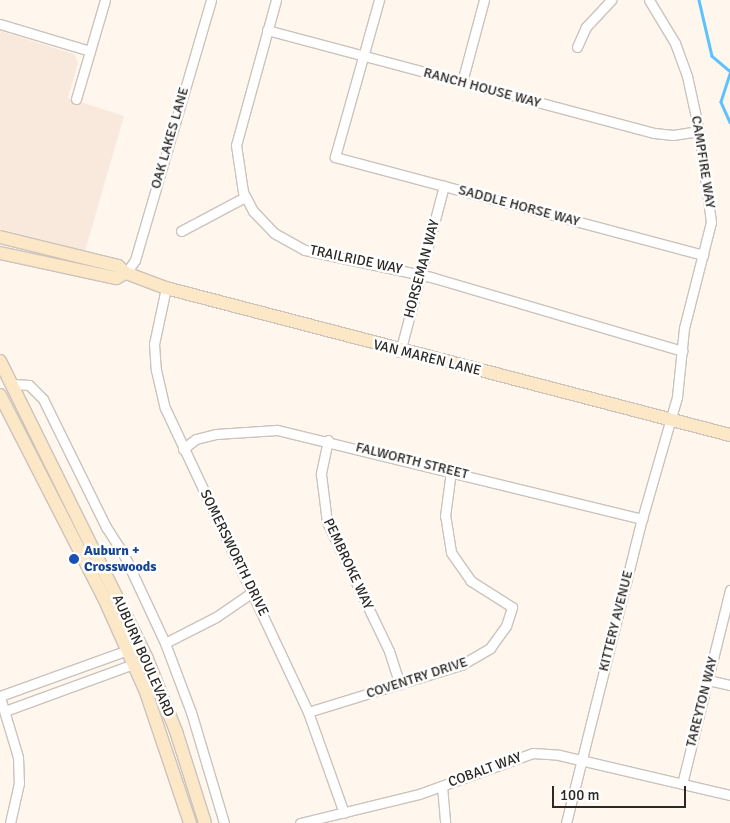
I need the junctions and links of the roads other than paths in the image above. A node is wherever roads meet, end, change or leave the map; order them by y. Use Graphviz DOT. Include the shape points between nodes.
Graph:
graph roads {
  1 [pos="105,0"];
  2 [pos="211,0"];
  3 [pos="276,0"];
  4 [pos="379,0"];
  5 [pos="484,0"];
  6 [pos="611,0"];
  7 [pos="649,0"];
  8 [pos="0,24"];
  9 [pos="268,30"];
  10 [pos="577,47"];
  11 [pos="90,52"];
  12 [pos="362,57"];
  13 [pos="462,82"];
  14 [pos="76,99"];
  15 [pos="699,131"];
  16 [pos="444,186"];
  17 [pos="246,197"];
  18 [pos="181,231"];
  19 [pos="0,237"];
  20 [pos="2,254"];
  21 [pos="72,255"];
  22 [pos="703,255"];
  23 [pos="29,260"];
  24 [pos="126,273"];
  25 [pos="421,274"];
  26 [pos="166,288"];
  27 [pos="682,351"];
  28 [pos="400,352"];
  29 [pos="0,361"];
  30 [pos="12,384"];
  31 [pos="0,395"];
  32 [pos="671,420"];
  33 [pos="730,435"];
  34 [pos="328,440"];
  35 [pos="183,449"];
  36 [pos="451,471"];
  37 [pos="642,519"];
  38 [pos="730,590"];
  39 [pos="254,591"];
  40 [pos="165,643"];
  41 [pos="140,645"];
  42 [pos="127,650"];
  43 [pos="147,660"];
  44 [pos="134,665"];
  45 [pos="708,680"];
  46 [pos="400,684"];
  47 [pos="730,685"];
  48 [pos="0,696"];
  49 [pos="5,711"];
  50 [pos="308,712"];
  51 [pos="581,760"];
  52 [pos="682,784"];
  53 [pos="442,786"];
  54 [pos="730,795"];
  55 [pos="344,813"];
  56 [pos="10,823"];
  57 [pos="190,823"];
  58 [pos="205,823"];
  59 [pos="224,823"];
  60 [pos="300,823"];
  61 [pos="445,823"];
  62 [pos="566,823"];
  1 -- 11 [label="street"];
  2 -- 24 [label="street, OAK LAKES LANE" via="135,260"];
  3 -- 9 [label="street, TRAILRIDE WAY"];
  4 -- 12 [label="street"];
  5 -- 13 [label="street"];
  6 -- 10 [label="street" via="594,16"];
  7 -- 15 [label="street, CAMPFIRE WAY" via="666,25 682,59"];
  8 -- 11 [label="street"];
  9 -- 12 [label="street, RANCH HOUSE WAY"];
  9 -- 17 [label="street, TRAILRIDE WAY" via="236,145 238,176"];
  11 -- 14 [label="street"];
  12 -- 13 [label="street, RANCH HOUSE WAY"];
  12 -- 16 [label="street, SADDLE HORSE WAY" via="336,157"];
  13 -- 15 [label="street, RANCH HOUSE WAY" via="654,133 673,135"];
  15 -- 22 [label="street, CAMPFIRE WAY" via="711,208"];
  16 -- 22 [label="street, SADDLE HORSE WAY"];
  16 -- 25 [label="street, HORSEMAN WAY"];
  17 -- 18 [label="street"];
  17 -- 25 [label="street, TRAILRIDE WAY" via="263,223 288,243 305,250"];
  19 -- 21 [label="main road, VAN MAREN LANE"];
  20 -- 23 [label="main road, VAN MAREN LANE"];
  21 -- 23 [label="main road" via="64,260 34,255"];
  21 -- 24 [label="main road, VAN MAREN LANE" via="118,266"];
  22 -- 27 [label="street, CAMPFIRE WAY" via="684,328"];
  23 -- 24 [label="main road, VAN MAREN LANE" via="116,278"];
  24 -- 26 [label="main road, VAN MAREN LANE"];
  25 -- 27 [label="street, TRAILRIDE WAY"];
  25 -- 28 [label="street, HORSEMAN WAY"];
  26 -- 28 [label="main road, VAN MAREN LANE"];
  26 -- 35 [label="street, SOMERSWORTH DRIVE" via="154,344 156,370 165,408"];
  27 -- 32 [label="street, CAMPFIRE WAY"];
  28 -- 32 [label="main road, VAN MAREN LANE"];
  29 -- 30 [label="main road, AUBURN BOULEVARD"];
  30 -- 40 [label="street" via="29,385 43,399"];
  30 -- 41 [label="main road, AUBURN BOULEVARD"];
  31 -- 42 [label="main road, AUBURN BOULEVARD"];
  32 -- 33 [label="main road, VAN MAREN LANE"];
  32 -- 37 [label="street, KITTERY AVENUE"];
  34 -- 35 [label="street, FALWORTH STREET" via="277,430 250,429 196,439"];
  34 -- 36 [label="street, FALWORTH STREET"];
  34 -- 46 [label="street, PEMBROKE WAY" via="321,474 326,522 389,651"];
  35 -- 39 [label="street, SOMERSWORTH DRIVE"];
  36 -- 37 [label="street, FALWORTH STREET"];
  36 -- 46 [label="street, COVENTRY DRIVE" via="445,516 451,552 471,582 512,608 499,637 485,652 461,665"];
  37 -- 51 [label="street, KITTERY AVENUE"];
  38 -- 45 [label="street, TAREYTON WAY"];
  39 -- 40 [label="street" via="216,617"];
  39 -- 50 [label="street, SOMERSWORTH DRIVE"];
  40 -- 59 [label="street" via="191,712"];
  41 -- 42 [label="street"];
  41 -- 43 [label="main road, AUBURN BOULEVARD"];
  42 -- 44 [label="main road, AUBURN BOULEVARD"];
  42 -- 48 [label="street"];
  43 -- 44 [label="street"];
  43 -- 58 [label="main road, AUBURN BOULEVARD" via="176,731"];
  44 -- 49 [label="street"];
  44 -- 57 [label="main road, AUBURN BOULEVARD" via="161,733"];
  45 -- 47 [label="street"];
  45 -- 52 [label="street, TAREYTON WAY"];
  46 -- 50 [label="street, COVENTRY DRIVE"];
  48 -- 49 [label="street"];
  49 -- 56 [label="street" via="19,772"];
  50 -- 55 [label="street, SOMERSWORTH DRIVE"];
  51 -- 52 [label="street, COBALT WAY"];
  51 -- 53 [label="street, COBALT WAY" via="533,753"];
  51 -- 62 [label="street, KITTERY AVENUE"];
  52 -- 54 [label="street, COBALT WAY"];
  53 -- 55 [label="street, COBALT WAY"];
  53 -- 61 [label="street"];
  55 -- 60 [label="street, COBALT WAY"];
}
